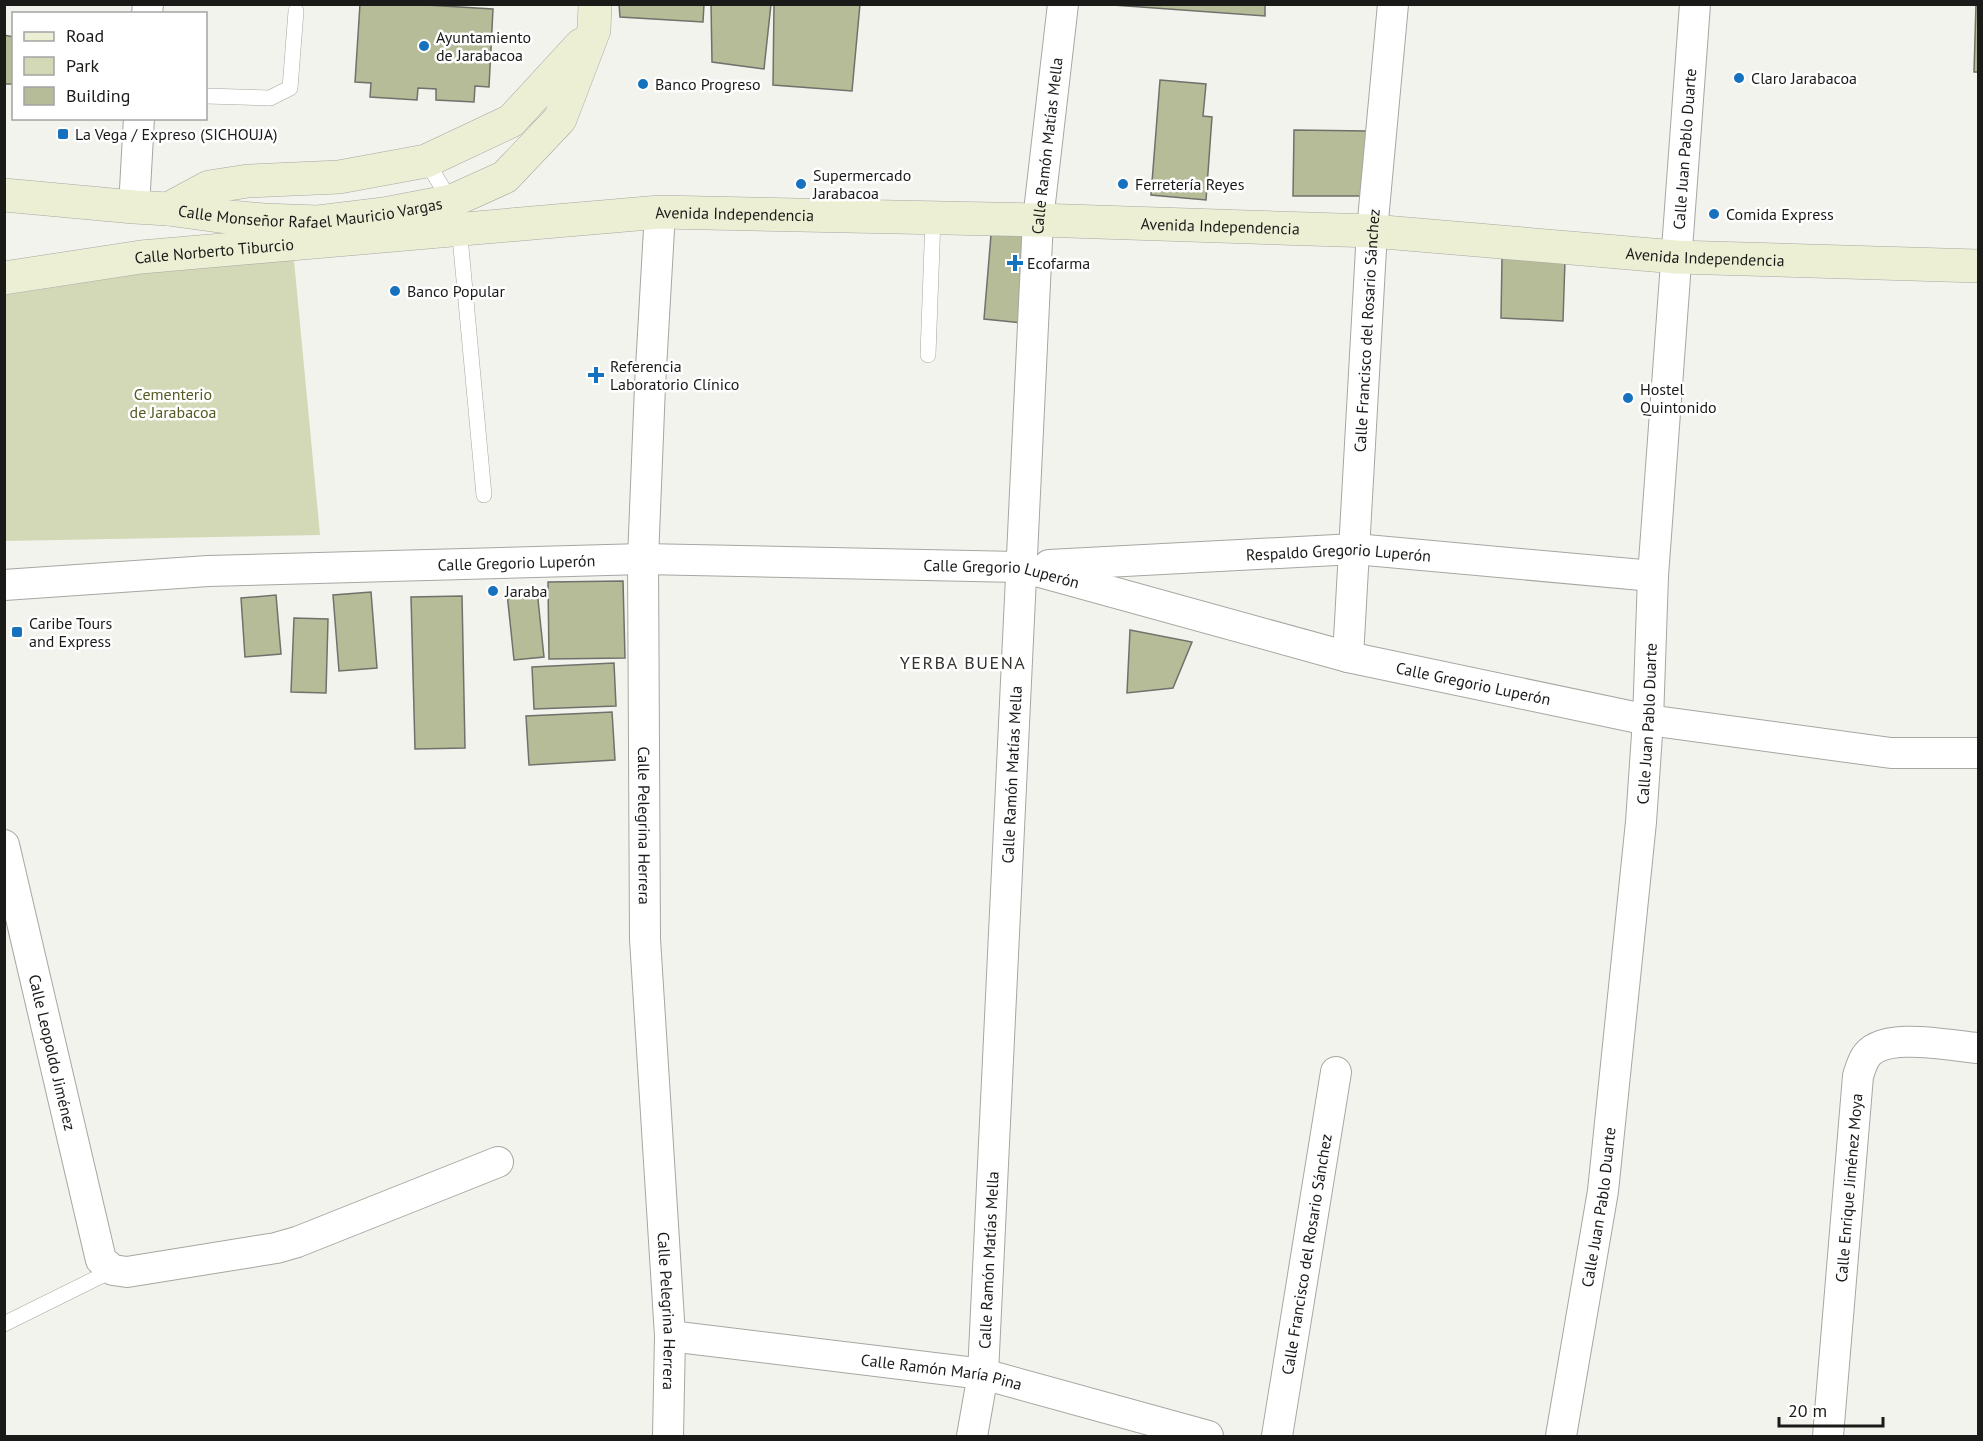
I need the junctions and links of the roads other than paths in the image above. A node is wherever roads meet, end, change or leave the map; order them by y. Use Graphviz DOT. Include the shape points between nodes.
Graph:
graph roads {
  1 [pos="1064,4"];
  2 [pos="1392,4"];
  3 [pos="1695,4"];
  4 [pos="296,11"];
  5 [pos="595,17"];
  6 [pos="207,96"];
  7 [pos="139,120"];
  8 [pos="426,161"];
  9 [pos="4,195"];
  10 [pos="134,207"];
  11 [pos="168,208"];
  12 [pos="660,212"];
  13 [pos="456,215"];
  14 [pos="933,218"];
  15 [pos="1038,220"];
  16 [pos="1372,231"];
  17 [pos="1676,257"];
  18 [pos="1978,266"];
  19 [pos="4,278"];
  20 [pos="928,355"];
  21 [pos="484,495"];
  22 [pos="1355,549"];
  23 [pos="643,559"];
  24 [pos="1023,567"];
  25 [pos="1653,576"];
  26 [pos="4,585"];
  27 [pos="1348,657"];
  28 [pos="1648,720"];
  29 [pos="1978,753"];
  30 [pos="4,845"];
  31 [pos="1978,1048"];
  32 [pos="1336,1072"];
  33 [pos="498,1162"];
  34 [pos="107,1265"];
  35 [pos="4,1324"];
  36 [pos="670,1336"];
  37 [pos="982,1374"];
  38 [pos="668,1437"];
  39 [pos="972,1437"];
  40 [pos="1208,1437"];
  41 [pos="1277,1437"];
  42 [pos="1561,1437"];
  43 [pos="1828,1437"];
  1 -- 15 [label="street, Calle Ramón Matías Mella"];
  2 -- 16 [label="street, Calle Francisco del Rosario Sánchez"];
  3 -- 17 [label="street, Calle Juan Pablo Duarte"];
  4 -- 6 [label="lane" via="290,88 270,98"];
  5 -- 8 [label="street, Calle Monseñor Rafael Mauricio Vargas" via="511,121"];
  5 -- 13 [label="street" via="560,119 505,177"];
  7 -- 10 [label="street"];
  8 -- 11 [label="street, Calle Monseñor Rafael Mauricio Vargas" via="339,177 208,187"];
  8 -- 13 [label="lane"];
  9 -- 10 [label="street, Calle Monseñor Rafael Mauricio Vargas"];
  10 -- 11 [label="street, Calle Monseñor Rafael Mauricio Vargas"];
  11 -- 13 [label="street, Calle Monseñor Rafael Mauricio Vargas" via="253,219 318,222 384,214"];
  12 -- 13 [label="street, Avenida Independencia"];
  12 -- 14 [label="street, Avenida Independencia"];
  12 -- 23 [label="street, Calle Pelegrina Herrera"];
  13 -- 19 [label="street, Calle Norberto Tiburcio"];
  13 -- 21 [label="lane"];
  14 -- 15 [label="street, Avenida Independencia"];
  14 -- 20 [label="lane"];
  15 -- 16 [label="street, Avenida Independencia"];
  15 -- 24 [label="street, Calle Ramón Matías Mella"];
  16 -- 17 [label="street, Avenida Independencia"];
  16 -- 22 [label="street, Calle Francisco del Rosario Sánchez"];
  17 -- 18 [label="street, Avenida Independencia"];
  17 -- 25 [label="street, Calle Juan Pablo Duarte"];
  22 -- 24 [label="street, Respaldo Gregorio Luperón"];
  22 -- 25 [label="street, Respaldo Gregorio Luperón"];
  22 -- 27 [label="street, Calle Francisco del Rosario Sánchez"];
  23 -- 24 [label="street, Calle Gregorio Luperón"];
  23 -- 26 [label="street, Calle Gregorio Luperón" via="208,571"];
  23 -- 36 [label="street, Calle Pelegrina Herrera" via="645,939"];
  24 -- 27 [label="street, Calle Gregorio Luperón"];
  24 -- 37 [label="street, Calle Ramón Matías Mella"];
  25 -- 28 [label="street, Calle Juan Pablo Duarte"];
  27 -- 28 [label="street, Calle Gregorio Luperón"];
  28 -- 29 [label="street, Calle Gregorio Luperón" via="1891,753"];
  28 -- 42 [label="street, Calle Juan Pablo Duarte" via="1603,1191"];
  30 -- 34 [label="street, Calle Leopoldo Jiménez"];
  31 -- 43 [label="street, Calle Enrique Jiménez Moya" via="1899,1041 1881,1045 1865,1056 1858,1076"];
  32 -- 41 [label="street, Calle Francisco del Rosario Sánchez"];
  33 -- 34 [label="street" via="297,1242 127,1272"];
  34 -- 35 [label="lane"];
  36 -- 37 [label="street, Calle Ramón María Pina"];
  36 -- 38 [label="street, Calle Pelegrina Herrera"];
  37 -- 39 [label="street, Calle Ramón Matías Mella"];
  37 -- 40 [label="street, Calle Ramón María Pina"];
}
